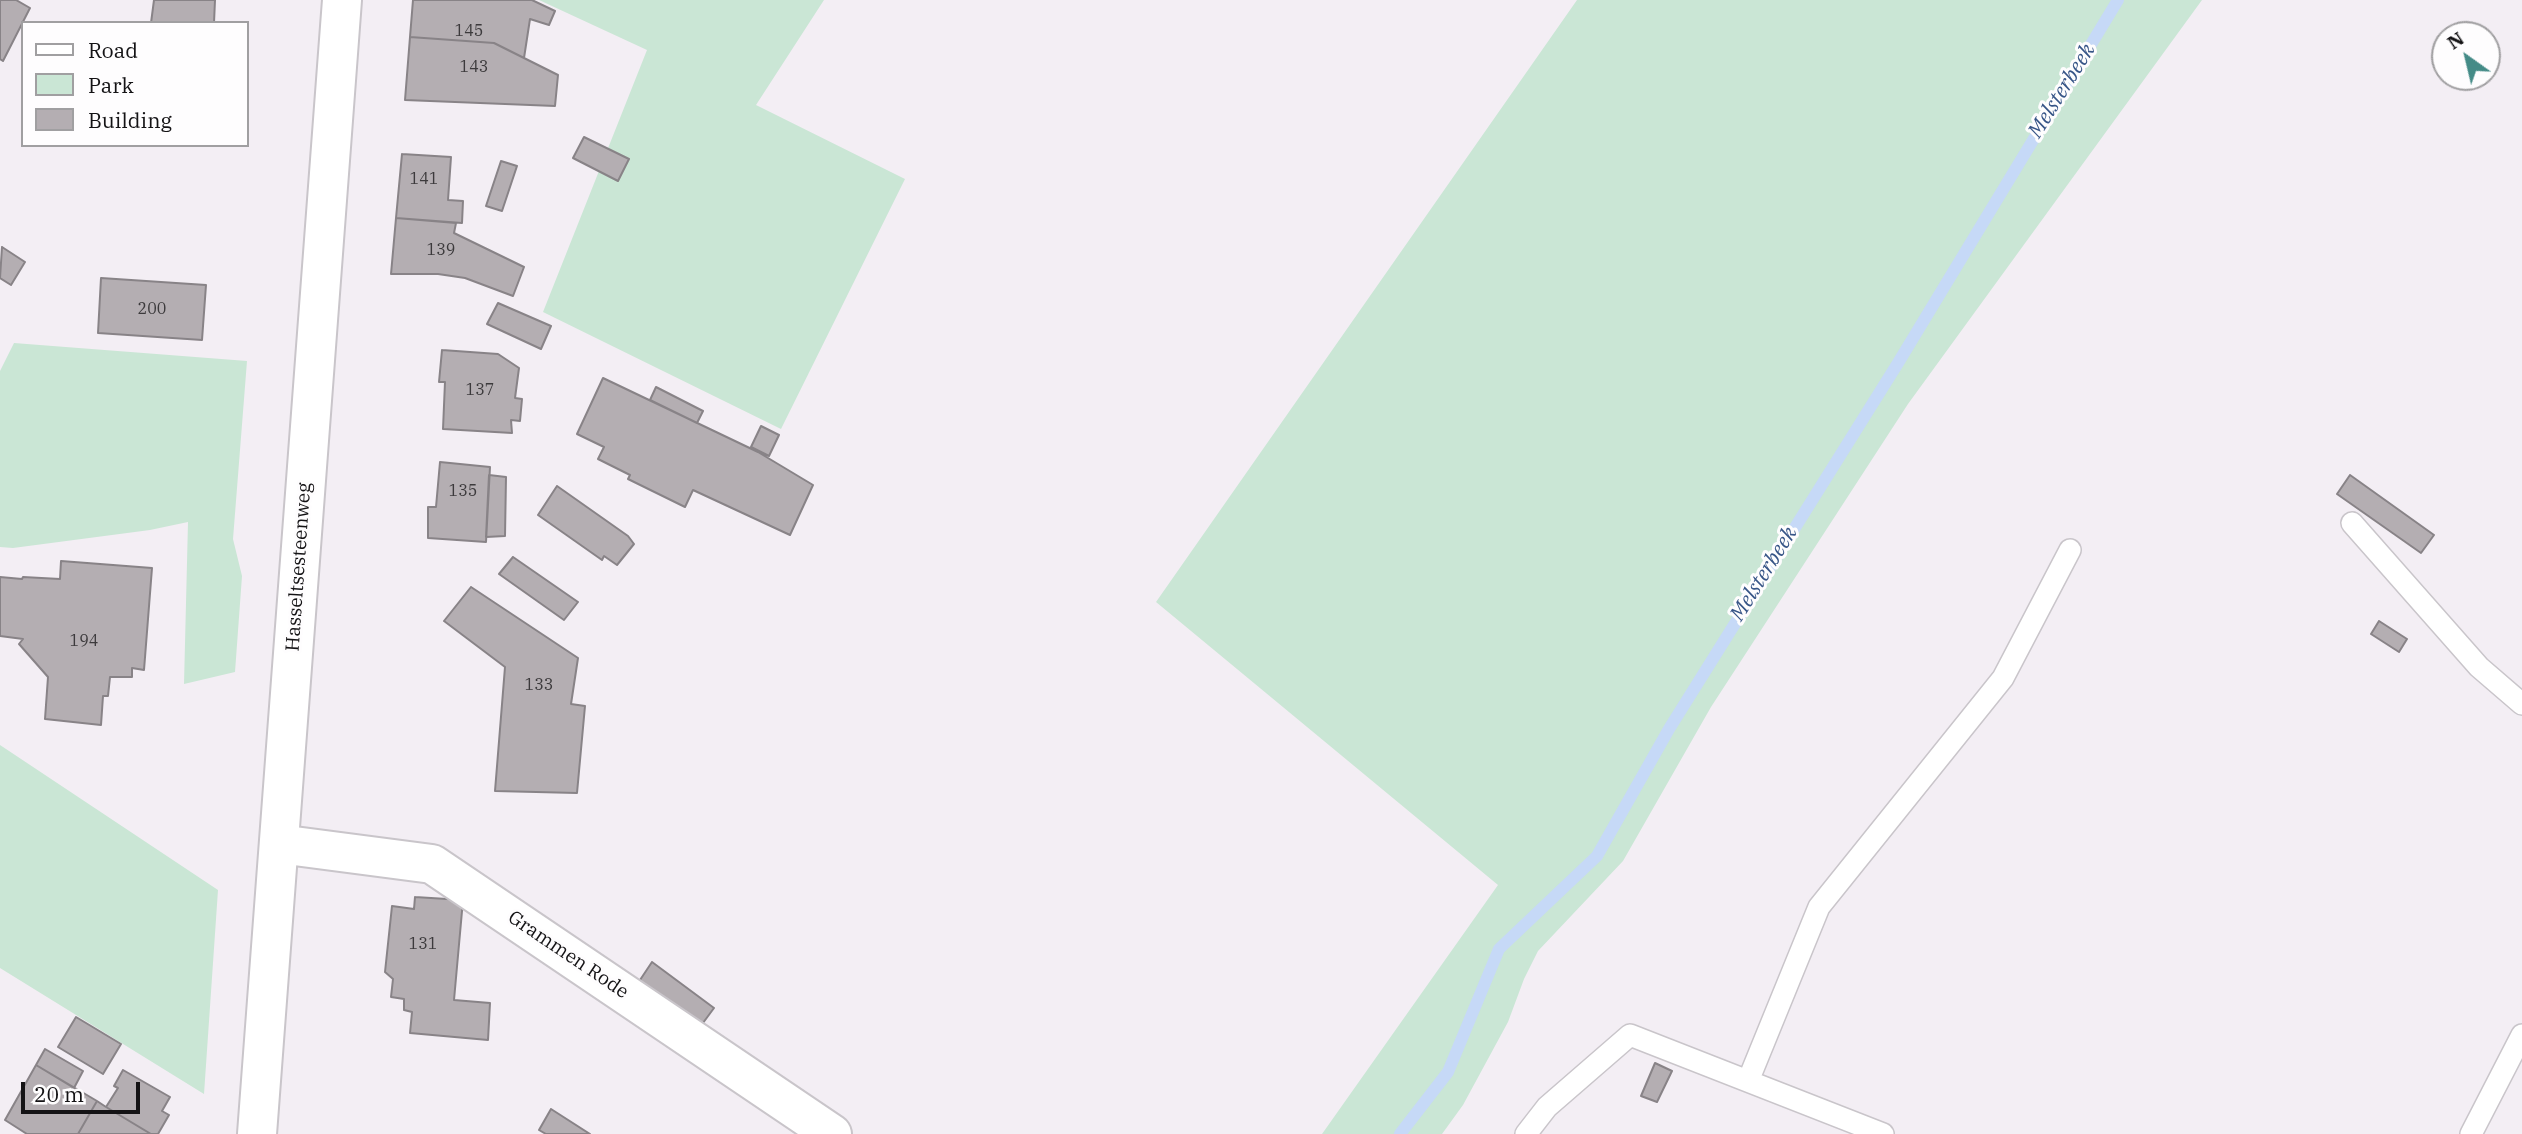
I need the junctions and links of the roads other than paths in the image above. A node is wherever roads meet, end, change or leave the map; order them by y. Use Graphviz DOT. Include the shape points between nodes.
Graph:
graph roads {
  1 [pos="342,0"];
  2 [pos="2352,523"];
  3 [pos="2070,550"];
  4 [pos="2522,704"];
  5 [pos="279,844"];
  6 [pos="2522,1035"];
  7 [pos="1748,1081"];
  8 [pos="257,1134"];
  9 [pos="832,1134"];
  10 [pos="1526,1134"];
  11 [pos="1883,1134"];
  12 [pos="2471,1134"];
  1 -- 5 [label="main road, Hasseltsesteenweg"];
  2 -- 4 [label="lane" via="2479,667"];
  3 -- 7 [label="lane" via="2003,678 1819,907"];
  5 -- 8 [label="main road, Hasseltsesteenweg"];
  5 -- 9 [label="main road, Grammen Rode" via="432,864"];
  6 -- 12 [label="lane"];
  7 -- 10 [label="lane" via="1630,1035 1547,1107"];
  7 -- 11 [label="lane"];
}
